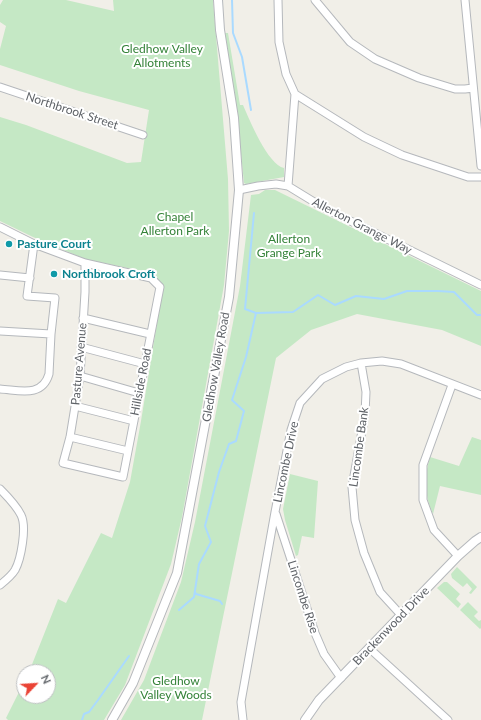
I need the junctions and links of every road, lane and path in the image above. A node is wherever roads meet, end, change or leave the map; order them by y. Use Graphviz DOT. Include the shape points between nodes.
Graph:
graph roads {
  1 [pos="218,0"];
  2 [pos="278,0"];
  3 [pos="315,0"];
  4 [pos="466,0"];
  5 [pos="0,87"];
  6 [pos="473,88"];
  7 [pos="295,94"];
  8 [pos="143,134"];
  9 [pos="481,166"];
  10 [pos="481,177"];
  11 [pos="288,186"];
  12 [pos="239,190"];
  13 [pos="0,227"];
  14 [pos="34,244"];
  15 [pos="85,263"];
  16 [pos="0,275"];
  17 [pos="30,278"];
  18 [pos="481,285"];
  19 [pos="83,318"];
  20 [pos="0,331"];
  21 [pos="51,334"];
  22 [pos="150,334"];
  23 [pos="82,347"];
  24 [pos="361,363"];
  25 [pos="145,364"];
  26 [pos="80,376"];
  27 [pos="452,384"];
  28 [pos="0,389"];
  29 [pos="139,393"];
  30 [pos="481,395"];
  31 [pos="75,406"];
  32 [pos="134,421"];
  33 [pos="70,437"];
  34 [pos="128,451"];
  35 [pos="123,477"];
  36 [pos="0,489"];
  37 [pos="275,512"];
  38 [pos="481,537"];
  39 [pos="458,556"];
  40 [pos="0,586"];
  41 [pos="400,615"];
  42 [pos="369,648"];
  43 [pos="341,678"];
  44 [pos="112,720"];
  45 [pos="243,720"];
  46 [pos="305,720"];
  47 [pos="448,720"];
  1 -- 12 [label="street, Gledhow Valley Road" via="220,30 234,118"];
  2 -- 7 [label="street" via="279,42 286,74"];
  3 -- 6 [label="street" via="350,42 375,59 419,78 455,89"];
  4 -- 6 [label="street"];
  5 -- 8 [label="street, Northbrook Street"];
  6 -- 9 [label="street"];
  7 -- 10 [label="street" via="364,137 402,155 468,177"];
  7 -- 11 [label="street"];
  11 -- 12 [label="street, Allerton Grange Way" via="276,184"];
  11 -- 18 [label="street, Allerton Grange Way" via="324,208"];
  12 -- 44 [label="street, Gledhow Valley Road" via="229,297 177,573 133,683"];
  13 -- 14 [label="street"];
  14 -- 15 [label="street"];
  14 -- 17 [label="street"];
  15 -- 19 [label="street, Pasture Avenue"];
  15 -- 22 [label="street, Hillside Road" via="150,278 160,287"];
  16 -- 17 [label="street"];
  17 -- 21 [label="street" via="27,296 55,298"];
  19 -- 22 [label="street"];
  19 -- 23 [label="street, Pasture Avenue"];
  20 -- 21 [label="street"];
  21 -- 28 [label="street" via="50,374 44,386 32,391"];
  22 -- 25 [label="street, Hillside Road"];
  23 -- 25 [label="street"];
  23 -- 26 [label="street, Pasture Avenue"];
  24 -- 27 [label="street, Lincombe Drive" via="382,361 401,364"];
  24 -- 37 [label="street, Lincombe Drive" via="322,379 300,403 291,430"];
  24 -- 41 [label="street, Lincombe Bank" via="366,392 365,414 352,487 356,520 364,553 380,592"];
  25 -- 29 [label="street, Hillside Road"];
  26 -- 29 [label="street"];
  26 -- 31 [label="street, Pasture Avenue"];
  27 -- 30 [label="street, Lincombe Drive"];
  27 -- 39 [label="street" via="423,465 423,500 434,530"];
  29 -- 32 [label="street, Hillside Road"];
  31 -- 32 [label="street"];
  31 -- 33 [label="street, Pasture Avenue"];
  32 -- 34 [label="street, Hillside Road"];
  33 -- 34 [label="street"];
  33 -- 35 [label="street, Pasture Avenue" via="63,463"];
  34 -- 35 [label="street, Hillside Road"];
  36 -- 40 [label="street" via="22,517 23,534 21,553 14,570"];
  37 -- 43 [label="street, Lincombe Rise" via="315,633 324,654"];
  37 -- 45 [label="street, Lincombe Drive" via="241,702"];
  38 -- 39 [label="street, Brackenwood Drive"];
  39 -- 41 [label="street, Brackenwood Drive"];
  41 -- 42 [label="street, Brackenwood Drive"];
  42 -- 43 [label="street, Brackenwood Drive"];
  42 -- 47 [label="street"];
  43 -- 46 [label="street, Brackenwood Drive" via="319,700"];
}
